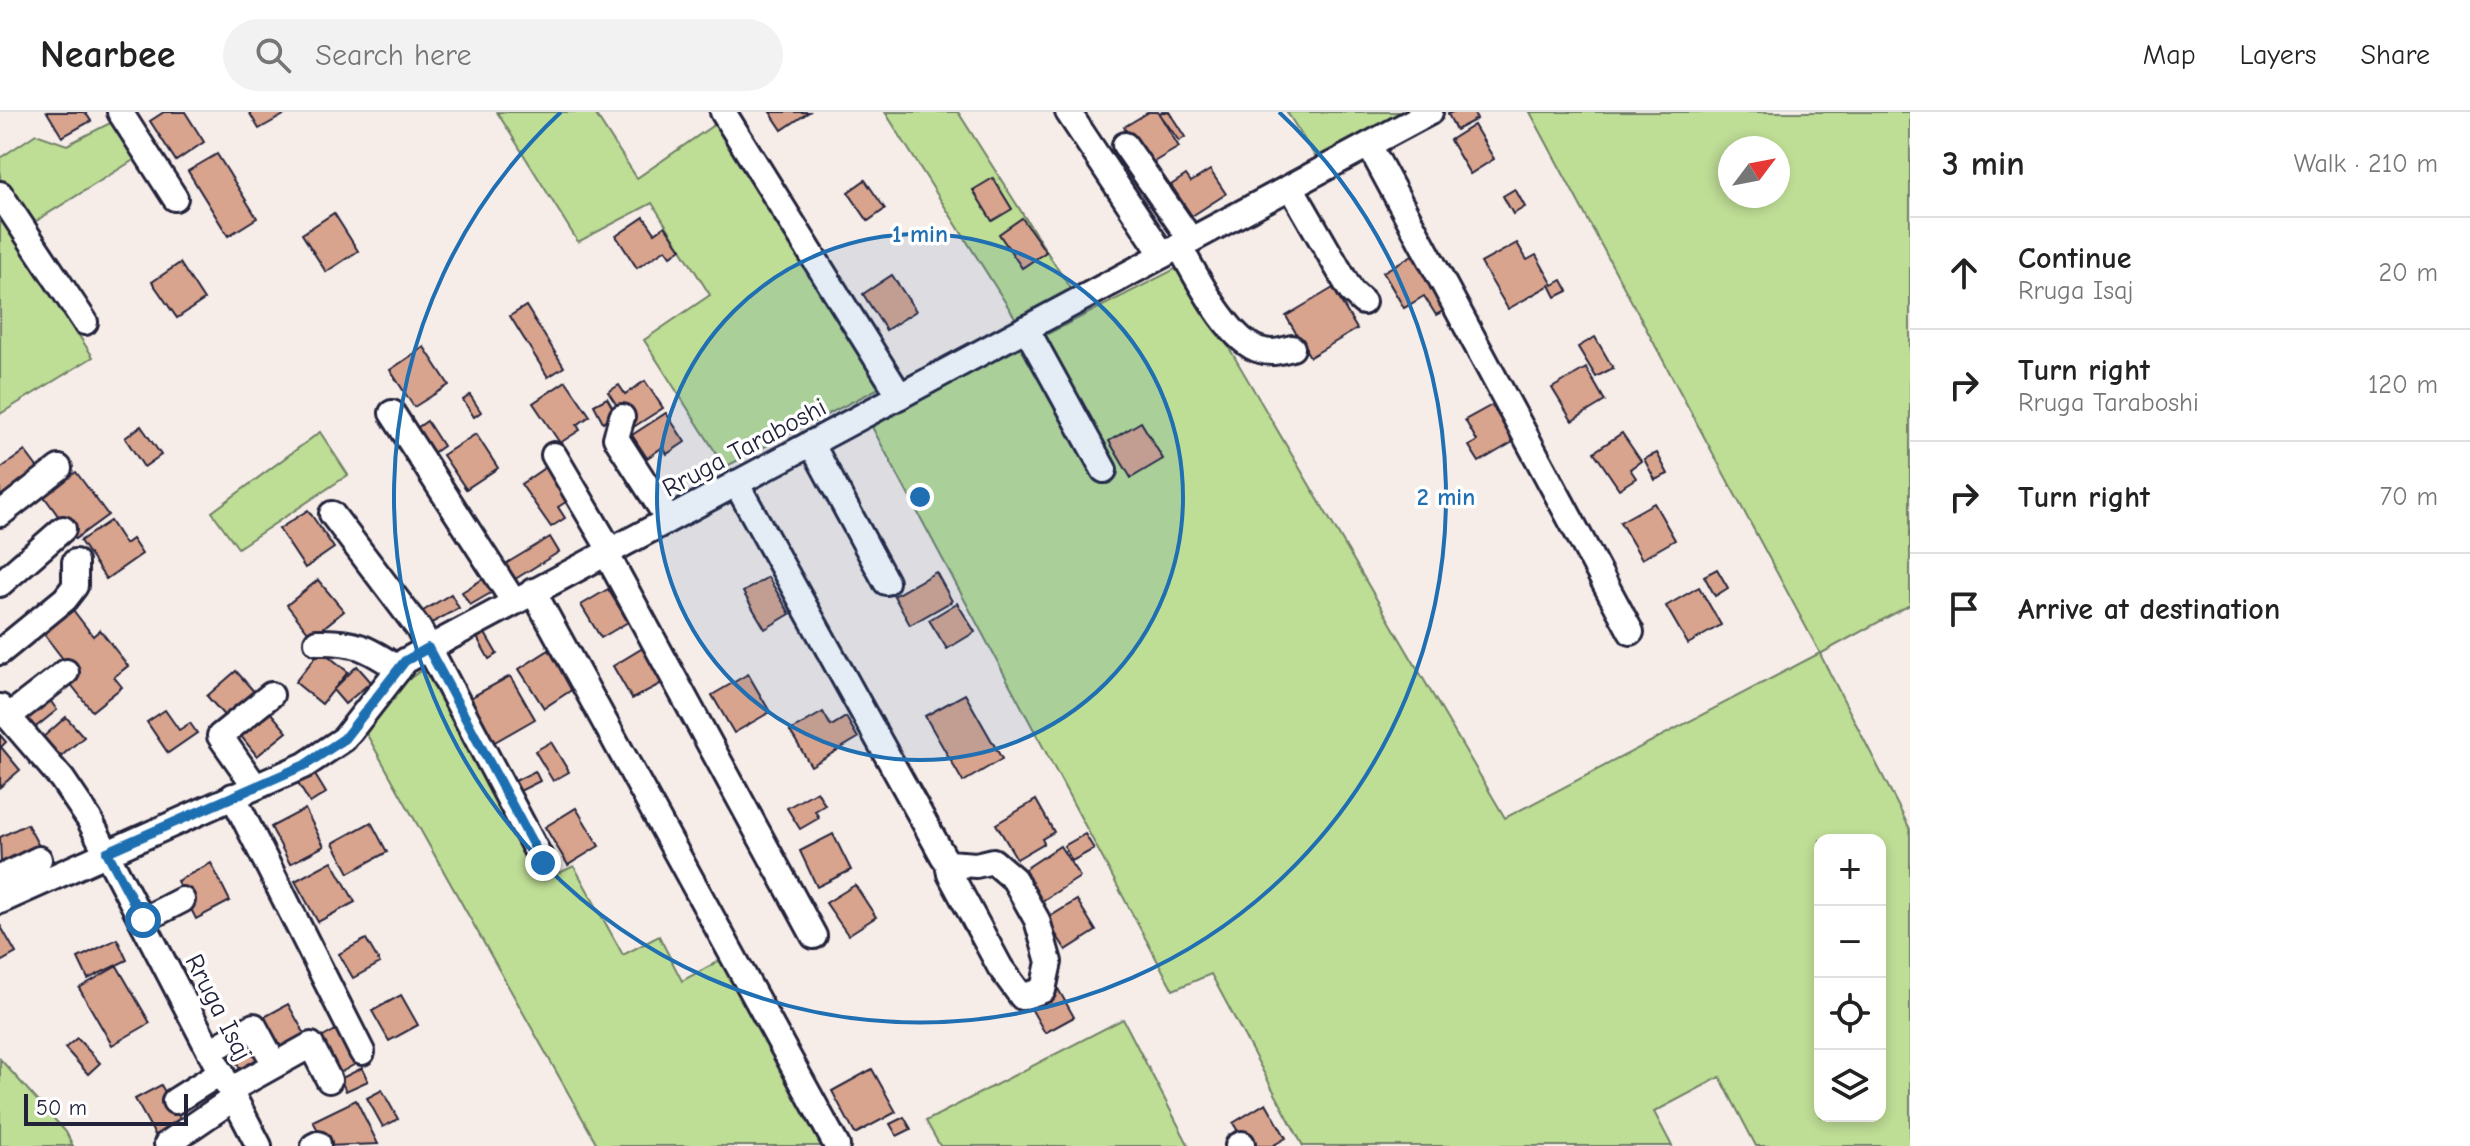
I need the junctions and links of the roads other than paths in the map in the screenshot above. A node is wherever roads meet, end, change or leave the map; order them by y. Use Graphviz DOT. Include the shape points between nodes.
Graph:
graph roads {
  1 [pos="120,112"];
  2 [pos="723,112"];
  3 [pos="1068,112"];
  4 [pos="1416,115"];
  5 [pos="1125,145"];
  6 [pos="1369,145"];
  7 [pos="1291,187"];
  8 [pos="0,194"];
  9 [pos="175,198"];
  10 [pos="1178,247"];
  11 [pos="1363,302"];
  12 [pos="85,322"];
  13 [pos="1026,328"];
  14 [pos="1292,348"];
  15 [pos="900,396"];
  16 [pos="392,413"];
  17 [pos="622,417"];
  18 [pos="811,443"];
  19 [pos="554,455"];
  20 [pos="59,468"];
  21 [pos="1104,470"];
  22 [pos="736,483"];
  23 [pos="0,514"];
  24 [pos="332,514"];
  25 [pos="668,519"];
  26 [pos="63,529"];
  27 [pos="608,552"];
  28 [pos="75,562"];
  29 [pos="886,582"];
  30 [pos="0,584"];
  31 [pos="524,596"];
  32 [pos="1631,632"];
  33 [pos="317,642"];
  34 [pos="428,648"];
  35 [pos="0,652"];
  36 [pos="399,669"];
  37 [pos="66,672"];
  38 [pos="271,695"];
  39 [pos="4,712"];
  40 [pos="244,791"];
  41 [pos="107,852"];
  42 [pos="543,863"];
  43 [pos="948,863"];
  44 [pos="34,870"];
  45 [pos="0,878"];
  46 [pos="182,900"];
  47 [pos="0,901"];
  48 [pos="143,920"];
  49 [pos="814,936"];
  50 [pos="268,1052"];
  51 [pos="362,1052"];
  52 [pos="224,1078"];
  53 [pos="329,1080"];
  54 [pos="175,1101"];
  55 [pos="167,1144"];
  56 [pos="259,1146"];
  57 [pos="837,1146"];
  1 -- 9 [label="street"];
  2 -- 15 [label="street"];
  3 -- 10 [label="street"];
  4 -- 6 [label="street, Rruga Taraboshi"];
  5 -- 10 [label="street"];
  6 -- 7 [label="street, Rruga Taraboshi"];
  6 -- 32 [label="street"];
  7 -- 10 [label="street, Rruga Taraboshi"];
  7 -- 11 [label="street" via="1351,291"];
  8 -- 12 [label="street"];
  10 -- 13 [label="street, Rruga Taraboshi"];
  10 -- 14 [label="street" via="1238,336 1257,350"];
  13 -- 15 [label="street, Rruga Taraboshi"];
  13 -- 21 [label="street"];
  15 -- 18 [label="street, Rruga Taraboshi"];
  16 -- 31 [label="street"];
  17 -- 25 [label="street" via="616,438"];
  18 -- 22 [label="street, Rruga Taraboshi"];
  18 -- 29 [label="street"];
  19 -- 27 [label="street"];
  20 -- 23 [label="street"];
  22 -- 25 [label="street, Rruga Taraboshi"];
  22 -- 43 [label="street"];
  24 -- 34 [label="street" via="393,592"];
  25 -- 27 [label="street, Rruga Taraboshi"];
  26 -- 30 [label="street"];
  27 -- 31 [label="street, Rruga Taraboshi"];
  27 -- 49 [label="street"];
  28 -- 35 [label="street" via="75,586 65,599"];
  31 -- 34 [label="street, Rruga Taraboshi"];
  31 -- 57 [label="street"];
  33 -- 36 [label="street" via="363,646"];
  34 -- 36 [label="street, Rruga Taraboshi"];
  34 -- 42 [label="street"];
  36 -- 40 [label="street, Rruga Taraboshi" via="344,739 305,765"];
  37 -- 39 [label="street"];
  38 -- 40 [label="street" via="220,736"];
  39 -- 41 [label="street, Rruga Isaj" via="62,779"];
  40 -- 41 [label="street, Rruga Taraboshi"];
  40 -- 51 [label="street"];
  41 -- 44 [label="street, Rruga Taraboshi"];
  41 -- 48 [label="street, Rruga Isaj"];
  43 -- 43 [label="street" via="1000,967 1022,997 1043,990 1049,962 1037,920 1014,879 993,861"];
  44 -- 45 [label="street"];
  44 -- 47 [label="street"];
  46 -- 48 [label="street"];
  48 -- 52 [label="street, Rruga Isaj"];
  50 -- 52 [label="street" via="254,1026"];
  52 -- 53 [label="street" via="311,1045"];
  52 -- 54 [label="street"];
  52 -- 55 [label="street"];
  52 -- 56 [label="street, Rruga Isaj"];
}
